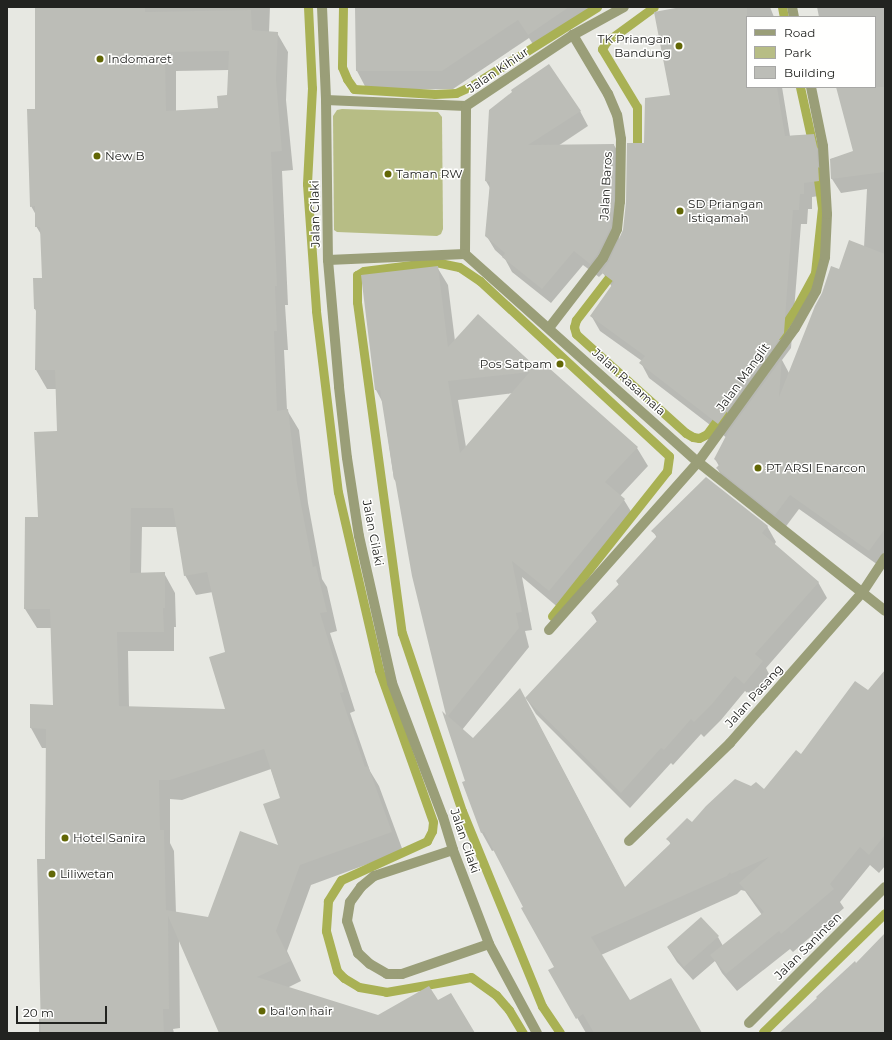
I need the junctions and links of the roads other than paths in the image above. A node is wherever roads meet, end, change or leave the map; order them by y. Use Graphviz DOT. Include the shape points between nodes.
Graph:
graph roads {
  1 [pos="322,7"];
  2 [pos="624,7"];
  3 [pos="573,35"];
  4 [pos="811,88"];
  5 [pos="326,100"];
  6 [pos="466,106"];
  7 [pos="465,254"];
  8 [pos="328,260"];
  9 [pos="548,328"];
  10 [pos="698,462"];
  11 [pos="885,558"];
  12 [pos="862,593"];
  13 [pos="885,611"];
  14 [pos="549,630"];
  15 [pos="629,841"];
  16 [pos="453,850"];
  17 [pos="885,887"];
  18 [pos="489,944"];
  19 [pos="749,1023"];
  20 [pos="537,1033"];
  1 -- 5 [label="street, Jalan Cilaki"];
  2 -- 3 [label="street, Jalan Kihiur"];
  3 -- 6 [label="street, Jalan Kihiur"];
  3 -- 9 [label="street, Jalan Baros" via="608,94 617,115 621,139 620,202 617,229 603,258"];
  4 -- 10 [label="street, Jalan Manglit" via="823,146 827,214 825,257 816,291 795,328"];
  5 -- 6 [label="street, Jalan Kihiur"];
  5 -- 8 [label="street, Jalan Cilaki"];
  6 -- 7 [label="street"];
  7 -- 8 [label="street"];
  7 -- 9 [label="street, Jalan Rasamala"];
  8 -- 16 [label="street, Jalan Cilaki" via="339,387 359,536 392,683"];
  9 -- 10 [label="street, Jalan Rasamala"];
  10 -- 12 [label="street, Jalan Rasamala"];
  10 -- 14 [label="street, Jalan Manglit"];
  11 -- 12 [label="street, Jalan Pasang"];
  12 -- 13 [label="street, Jalan Rasamala"];
  12 -- 15 [label="street, Jalan Pasang" via="730,743"];
  16 -- 18 [label="street, Jalan Cilaki"];
  16 -- 18 [label="street" via="374,876 361,887 350,902 347,921 358,953 387,974 402,974"];
  17 -- 19 [label="street, Jalan Saninten"];
  18 -- 20 [label="street, Jalan Cilaki"];
}
